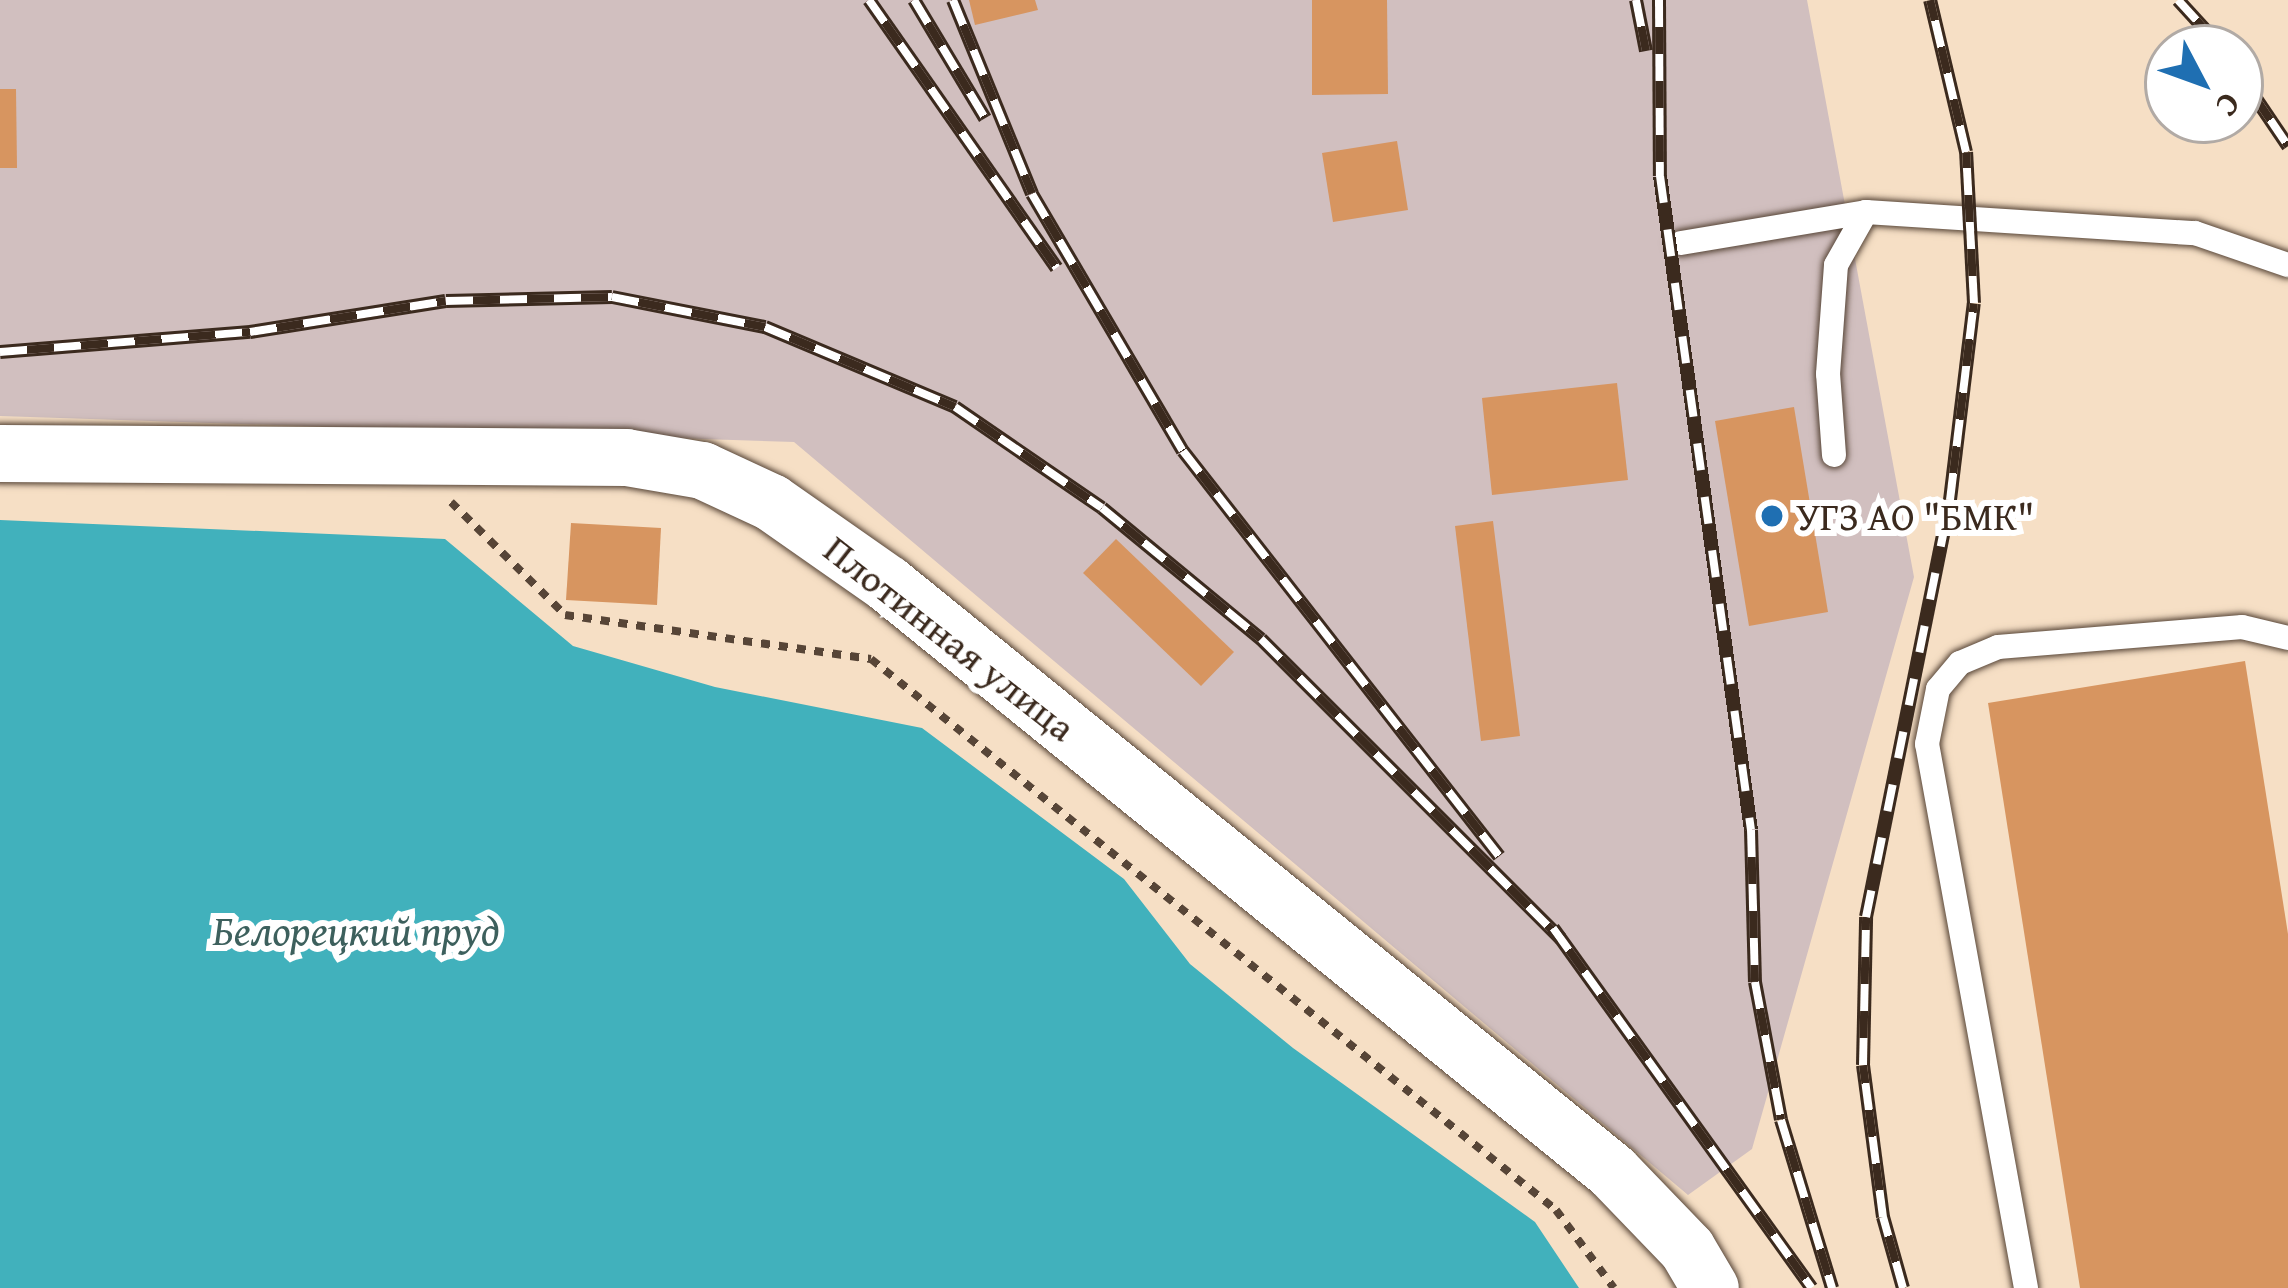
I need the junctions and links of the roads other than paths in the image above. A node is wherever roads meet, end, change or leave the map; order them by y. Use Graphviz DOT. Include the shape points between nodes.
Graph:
graph roads {
  1 [pos="1866,212"];
  2 [pos="1681,243"];
  3 [pos="2288,265"];
  4 [pos="0,453"];
  5 [pos="1834,455"];
  6 [pos="2288,638"];
  7 [pos="1710,1288"];
  8 [pos="2026,1288"];
  1 -- 2 [label="lane"];
  1 -- 3 [label="lane" via="2194,232"];
  1 -- 5 [label="lane" via="1836,265 1828,374"];
  4 -- 7 [label="street, Плотинная улица" via="626,457 702,470 771,502 888,584 1612,1171 1687,1249"];
  6 -- 8 [label="lane" via="2242,627 1998,646 1960,663 1937,688 1928,744"];
}
